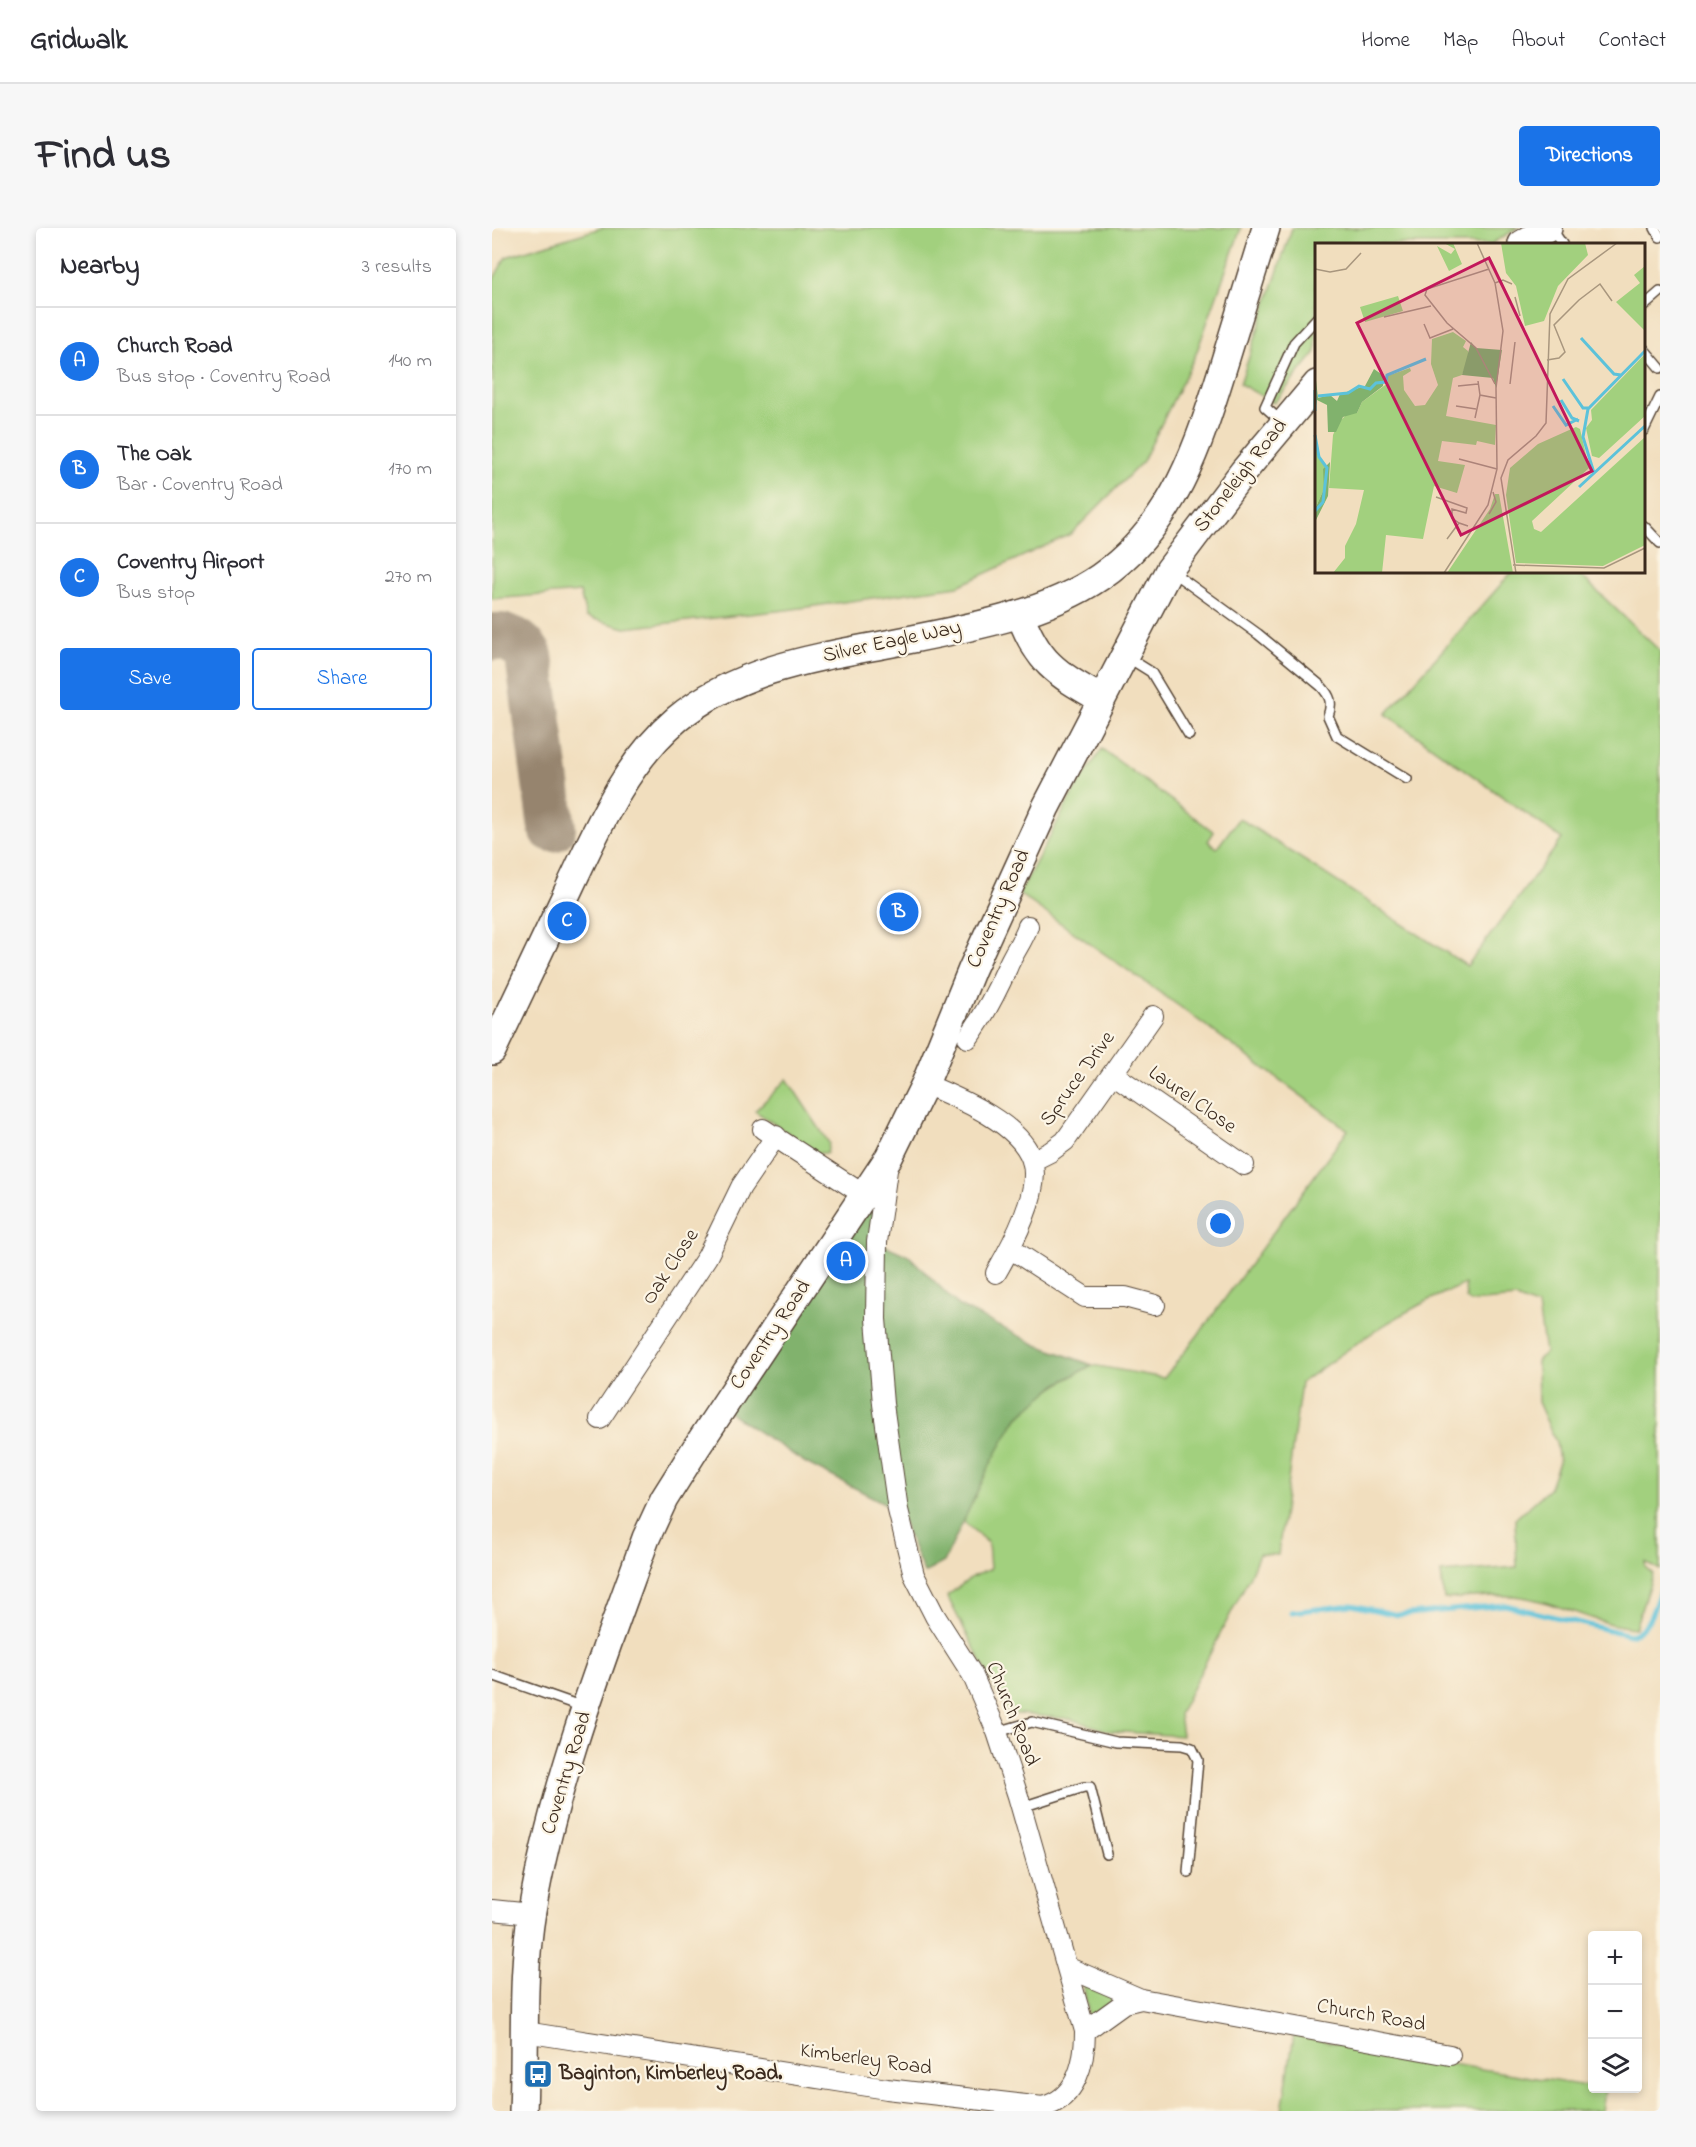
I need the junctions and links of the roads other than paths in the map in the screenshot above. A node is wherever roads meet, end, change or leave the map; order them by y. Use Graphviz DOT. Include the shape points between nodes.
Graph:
graph roads {
  1 [pos="1266,228"];
  2 [pos="1550,228"];
  3 [pos="1655,228"];
  4 [pos="1660,237"];
  5 [pos="1524,243"];
  6 [pos="1561,243"];
  7 [pos="1660,292"];
  8 [pos="1645,305"];
  9 [pos="1315,320"];
  10 [pos="1645,350"];
  11 [pos="1660,369"];
  12 [pos="1315,386"];
  13 [pos="1660,397"];
  14 [pos="1282,423"];
  15 [pos="1645,428"];
  16 [pos="1645,527"];
  17 [pos="1660,543"];
  18 [pos="1169,570"];
  19 [pos="1020,614"];
  20 [pos="1125,656"];
  21 [pos="1101,699"];
  22 [pos="1189,735"];
  23 [pos="1407,779"];
  24 [pos="1028,926"];
  25 [pos="980,951"];
  26 [pos="1007,967"];
  27 [pos="1153,1016"];
  28 [pos="968,1038"];
  29 [pos="492,1051"];
  30 [pos="1113,1074"];
  31 [pos="925,1084"];
  32 [pos="889,1157"];
  33 [pos="1032,1161"];
  34 [pos="1244,1165"];
  35 [pos="864,1195"];
  36 [pos="1011,1249"];
  37 [pos="996,1273"];
  38 [pos="1155,1305"];
  39 [pos="600,1419"];
  40 [pos="492,1675"];
  41 [pos="586,1708"];
  42 [pos="997,1732"];
  43 [pos="1022,1807"];
  44 [pos="1107,1854"];
  45 [pos="1188,1872"];
  46 [pos="492,1910"];
  47 [pos="532,1914"];
  48 [pos="1069,1968"];
  49 [pos="1141,1999"];
  50 [pos="1085,2031"];
  51 [pos="525,2032"];
  52 [pos="1450,2055"];
  53 [pos="524,2111"];
  1 -- 19 [label="street, Silver Eagle Way" via="1200,439 1174,498 1140,543 1098,579"];
  2 -- 5 [label="street"];
  2 -- 6 [label="lane"];
  3 -- 4 [label="lane"];
  7 -- 8 [label="lane"];
  9 -- 14 [label="lane" via="1294,343 1265,407"];
  10 -- 11 [label="lane"];
  12 -- 14 [label="street, Stoneleigh Road"];
  13 -- 15 [label="lane"];
  14 -- 18 [label="street, Stoneleigh Road"];
  16 -- 17 [label="lane"];
  18 -- 20 [label="street, Coventry Road"];
  18 -- 23 [label="lane" via="1258,634 1321,686 1329,695 1328,716 1337,736"];
  19 -- 21 [label="street" via="1036,651 1049,666"];
  19 -- 29 [label="street, Silver Eagle Way" via="774,669 721,690 676,720 642,756 609,807"];
  20 -- 21 [label="street, Coventry Road"];
  20 -- 22 [label="lane" via="1151,672"];
  21 -- 25 [label="street, Coventry Road"];
  24 -- 26 [label="street"];
  25 -- 26 [label="street"];
  25 -- 31 [label="street, Coventry Road"];
  26 -- 28 [label="street" via="1002,985"];
  27 -- 30 [label="street, Spruce Drive"];
  30 -- 33 [label="street, Spruce Drive" via="1065,1140"];
  30 -- 34 [label="street, Laurel Close"];
  31 -- 32 [label="street, Coventry Road"];
  31 -- 33 [label="street" via="997,1121 1023,1143"];
  32 -- 35 [label="street, Coventry Road"];
  32 -- 42 [label="street, Church Road" via="877,1242 876,1319 898,1510 914,1575 972,1674"];
  33 -- 36 [label="street" via="1032,1190"];
  35 -- 39 [label="street, Oak Close" via="770,1133 707,1257"];
  35 -- 41 [label="street, Coventry Road" via="664,1499 646,1538"];
  36 -- 37 [label="street"];
  36 -- 38 [label="street" via="1085,1297 1125,1297"];
  40 -- 41 [label="lane"];
  41 -- 47 [label="street, Coventry Road" via="557,1798"];
  42 -- 43 [label="street, Church Road"];
  42 -- 45 [label="lane" via="1032,1722 1116,1742 1192,1748 1198,1760"];
  43 -- 44 [label="lane" via="1090,1787"];
  43 -- 48 [label="street, Church Road"];
  46 -- 47 [label="street"];
  47 -- 51 [label="street, Coventry Road"];
  48 -- 49 [label="street, Church Road"];
  48 -- 50 [label="street, Kimberley Road"];
  49 -- 50 [label="street" via="1124,2003"];
  49 -- 52 [label="street, Church Road"];
  50 -- 51 [label="street, Kimberley Road" via="1085,2054 1067,2094 1056,2104 1043,2107 886,2089"];
  51 -- 53 [label="street, Coventry Road"];
}
